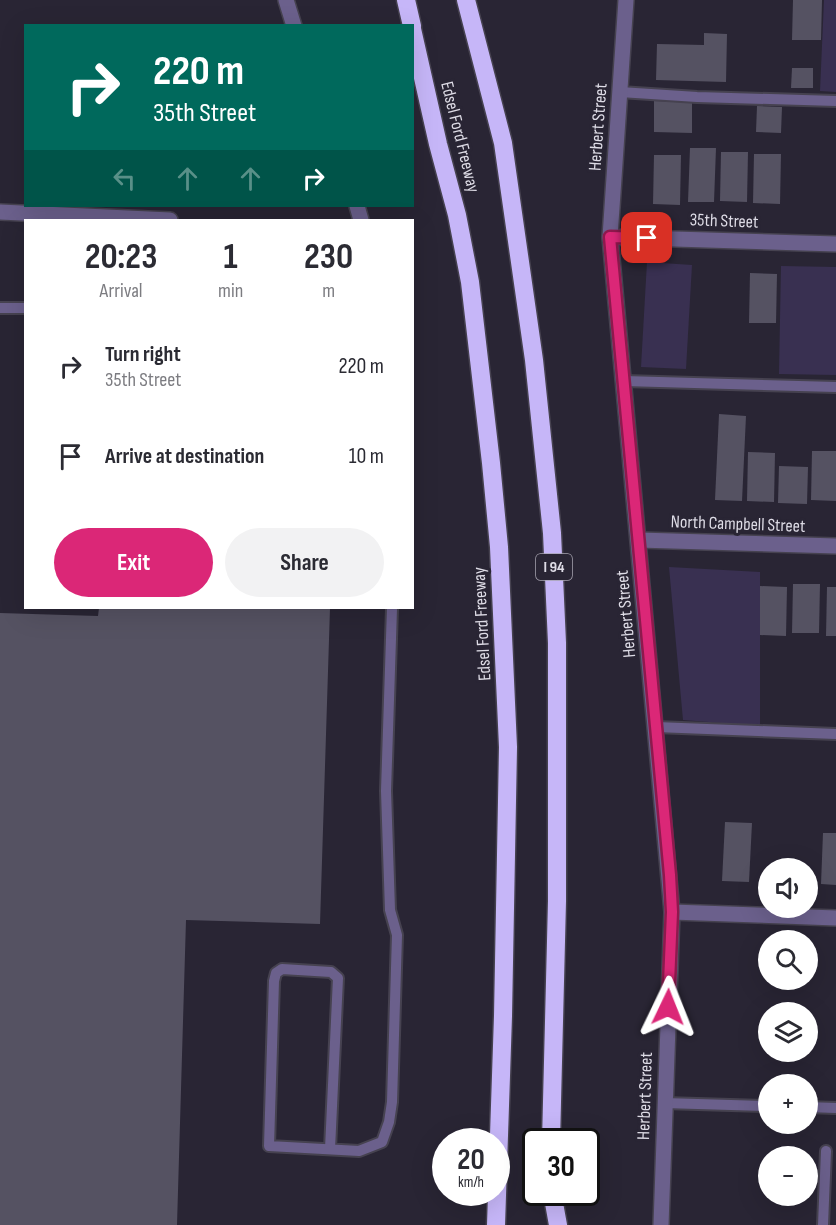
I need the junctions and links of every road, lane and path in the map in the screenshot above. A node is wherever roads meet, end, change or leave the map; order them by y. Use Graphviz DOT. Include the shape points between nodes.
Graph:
graph roads {
  1 [pos="286,0"];
  2 [pos="406,0"];
  3 [pos="466,0"];
  4 [pos="626,0"];
  5 [pos="293,24"];
  6 [pos="411,24"];
  7 [pos="414,36"];
  8 [pos="620,92"];
  9 [pos="836,101"];
  10 [pos="0,212"];
  11 [pos="149,219"];
  12 [pos="610,237"];
  13 [pos="836,244"];
  14 [pos="0,308"];
  15 [pos="24,308"];
  16 [pos="624,381"];
  17 [pos="836,387"];
  18 [pos="639,540"];
  19 [pos="836,546"];
  20 [pos="392,609"];
  21 [pos="656,727"];
  22 [pos="836,734"];
  23 [pos="672,912"];
  24 [pos="836,918"];
  25 [pos="664,1103"];
  26 [pos="758,1106"];
  27 [pos="818,1107"];
  28 [pos="836,1108"];
  29 [pos="551,1128"];
  30 [pos="330,1149"];
  31 [pos="826,1151"];
  32 [pos="550,1206"];
  33 [pos="554,1206"];
  34 [pos="496,1225"];
  35 [pos="549,1225"];
  36 [pos="558,1225"];
  37 [pos="661,1225"];
  38 [pos="823,1225"];
  1 -- 5 [label="street"];
  2 -- 6 [label="highway, Edsel Ford Freeway"];
  3 -- 29 [label="highway, Edsel Ford Freeway / I 94" via="503,143 534,360 552,533 557,643 557,819"];
  4 -- 8 [label="street, Herbert Street"];
  7 -- 34 [label="highway, Edsel Ford Freeway" via="470,282 499,547 508,747"];
  8 -- 9 [label="lane"];
  8 -- 12 [label="street, Herbert Street"];
  10 -- 11 [label="street"];
  12 -- 13 [label="street, 35th Street"];
  12 -- 16 [label="street, Herbert Street"];
  14 -- 15 [label="lane"];
  16 -- 17 [label="lane"];
  16 -- 18 [label="street, Herbert Street"];
  18 -- 19 [label="street, North Campbell Street"];
  18 -- 21 [label="street, Herbert Street"];
  20 -- 30 [label="lane" via="386,791 390,910 397,934 398,967 392,1102 382,1142 359,1151"];
  21 -- 22 [label="lane"];
  21 -- 23 [label="street, Herbert Street"];
  23 -- 24 [label="street"];
  23 -- 25 [label="street, Herbert Street"];
  25 -- 26 [label="lane"];
  25 -- 37 [label="street, Herbert Street"];
  27 -- 28 [label="lane"];
  30 -- 30 [label="lane" via="269,1146 274,981 282,969 331,972 338,978"];
  31 -- 38 [label="lane"];
  32 -- 35 [label="highway"];
  33 -- 36 [label="highway"];
}
